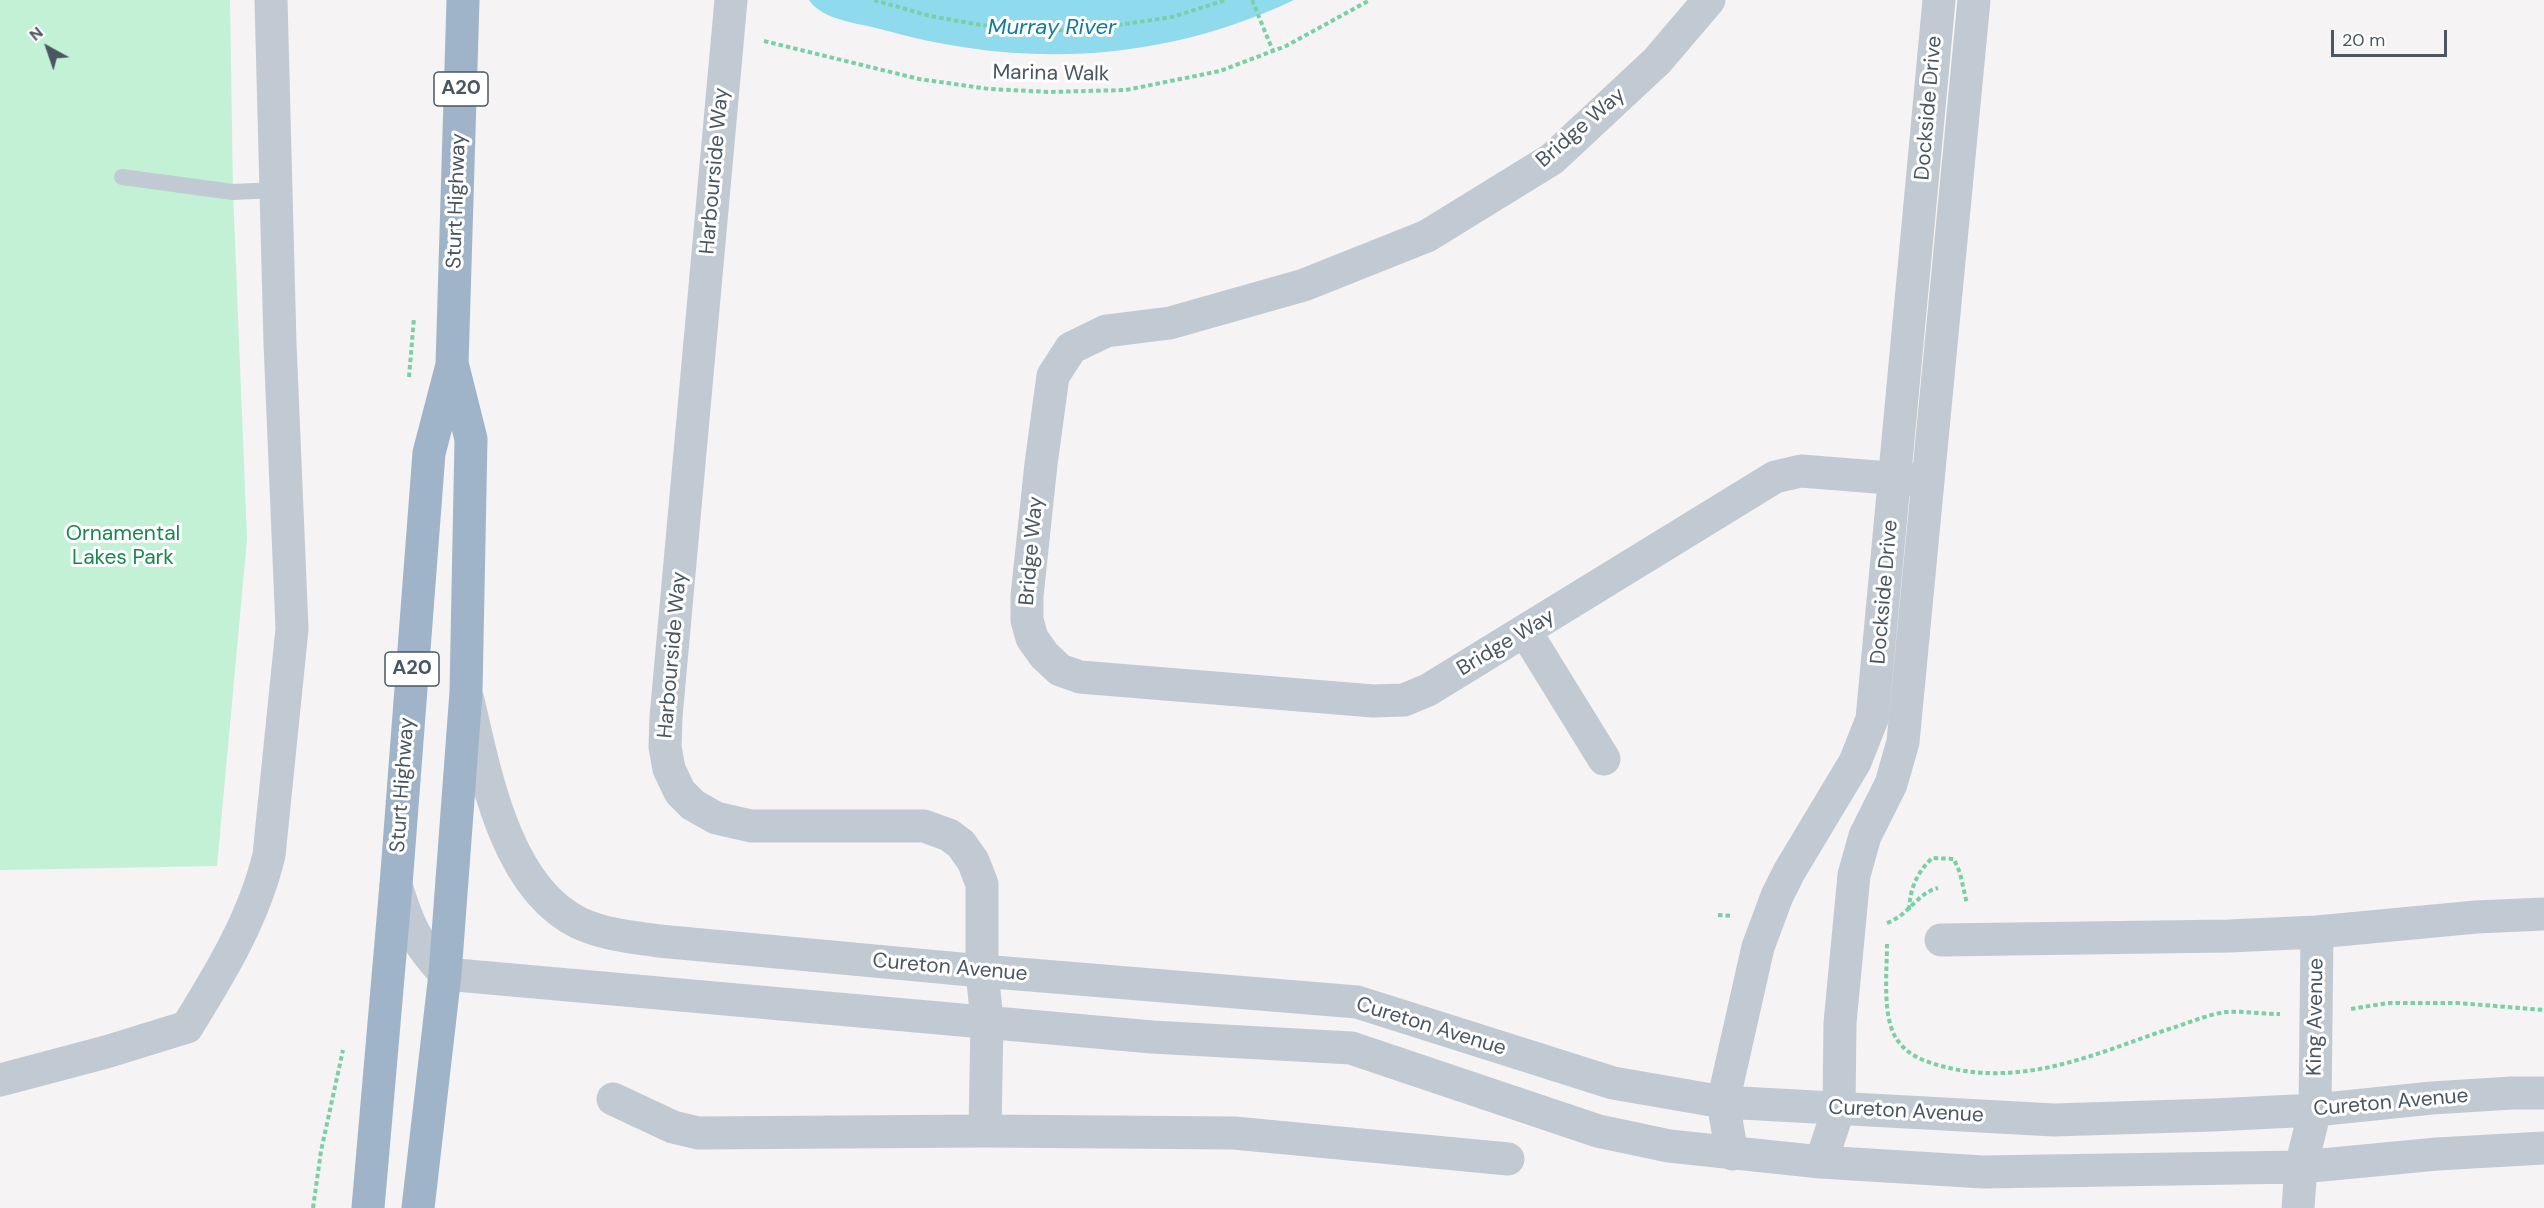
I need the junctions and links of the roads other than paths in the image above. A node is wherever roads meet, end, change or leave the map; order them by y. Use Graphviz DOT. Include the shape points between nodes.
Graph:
graph roads {
  1 [pos="271,0"];
  2 [pos="463,0"];
  3 [pos="731,0"];
  4 [pos="1708,0"];
  5 [pos="1939,0"];
  6 [pos="1974,0"];
  7 [pos="122,177"];
  8 [pos="276,190"];
  9 [pos="452,365"];
  10 [pos="1911,480"];
  11 [pos="1526,631"];
  12 [pos="466,692"];
  13 [pos="1604,759"];
  14 [pos="396,885"];
  15 [pos="2544,914"];
  16 [pos="2317,932"];
  17 [pos="1941,940"];
  18 [pos="982,971"];
  19 [pos="445,974"];
  20 [pos="987,1021"];
  21 [pos="0,1080"];
  22 [pos="2544,1093"];
  23 [pos="612,1099"];
  24 [pos="1723,1102"];
  25 [pos="1839,1108"];
  26 [pos="2315,1110"];
  27 [pos="985,1131"];
  28 [pos="2544,1148"];
  29 [pos="1732,1154"];
  30 [pos="1508,1159"];
  31 [pos="1821,1162"];
  32 [pos="2301,1167"];
  33 [pos="368,1208"];
  34 [pos="418,1208"];
  35 [pos="2298,1208"];
  1 -- 8 [label="street"];
  2 -- 9 [label="highway, Sturt Highway / A20"];
  3 -- 18 [label="street, Harbourside Way" via="666,717 669,769 680,792 716,819 751,826 913,825 933,828 955,839 970,856 982,884"];
  4 -- 11 [label="street, Bridge Way" via="1657,61 1552,159 1427,236 1304,285 1170,322 1106,331 1071,348 1053,375 1027,620 1032,638 1060,670 1080,676 1395,701 1428,690"];
  5 -- 10 [label="street, Dockside Drive"];
  6 -- 10 [label="street, Dockside Drive"];
  7 -- 8 [label="lane" via="232,192"];
  8 -- 21 [label="street" via="292,629 269,855 261,888 247,924 187,1027"];
  9 -- 12 [label="highway, Sturt Highway / A20" via="471,439"];
  9 -- 14 [label="highway, Sturt Highway / A20" via="429,453"];
  10 -- 11 [label="street, Bridge Way" via="1801,471 1775,477"];
  10 -- 24 [label="street, Dockside Drive" via="1869,730 1855,762 1789,872 1768,918 1751,973"];
  10 -- 25 [label="street, Dockside Drive" via="1902,742 1891,784 1866,836 1854,875 1840,1023"];
  11 -- 13 [label="street"];
  12 -- 18 [label="street, Cureton Avenue" via="493,800 514,849 542,892 578,922 604,932 659,941"];
  12 -- 19 [label="highway, Sturt Highway / A20"];
  14 -- 19 [label="street" via="410,928"];
  14 -- 33 [label="highway, Sturt Highway / A20"];
  15 -- 16 [label="street"];
  16 -- 17 [label="street" via="2153,939"];
  16 -- 26 [label="street, King Avenue"];
  18 -- 20 [label="street, Harbourside Way"];
  18 -- 24 [label="street, Cureton Avenue" via="1357,1002 1613,1083"];
  19 -- 20 [label="street, Cureton Avenue"];
  19 -- 34 [label="highway, Sturt Highway / A20"];
  20 -- 27 [label="street, Harbourside Way"];
  20 -- 29 [label="street, Cureton Avenue" via="1152,1037 1351,1048 1598,1131"];
  22 -- 26 [label="street, Cureton Avenue" via="2432,1098"];
  23 -- 27 [label="street" via="673,1127 698,1133"];
  24 -- 25 [label="street, Cureton Avenue"];
  24 -- 29 [label="street, Dockside Drive"];
  25 -- 26 [label="street, Cureton Avenue" via="2043,1120"];
  25 -- 31 [label="street, Dockside Drive"];
  26 -- 32 [label="street, King Avenue"];
  27 -- 30 [label="street" via="1234,1133"];
  28 -- 32 [label="street, Cureton Avenue"];
  29 -- 31 [label="street, Cureton Avenue"];
  31 -- 32 [label="street, Cureton Avenue" via="1983,1172"];
  32 -- 35 [label="street, King Avenue"];
}
